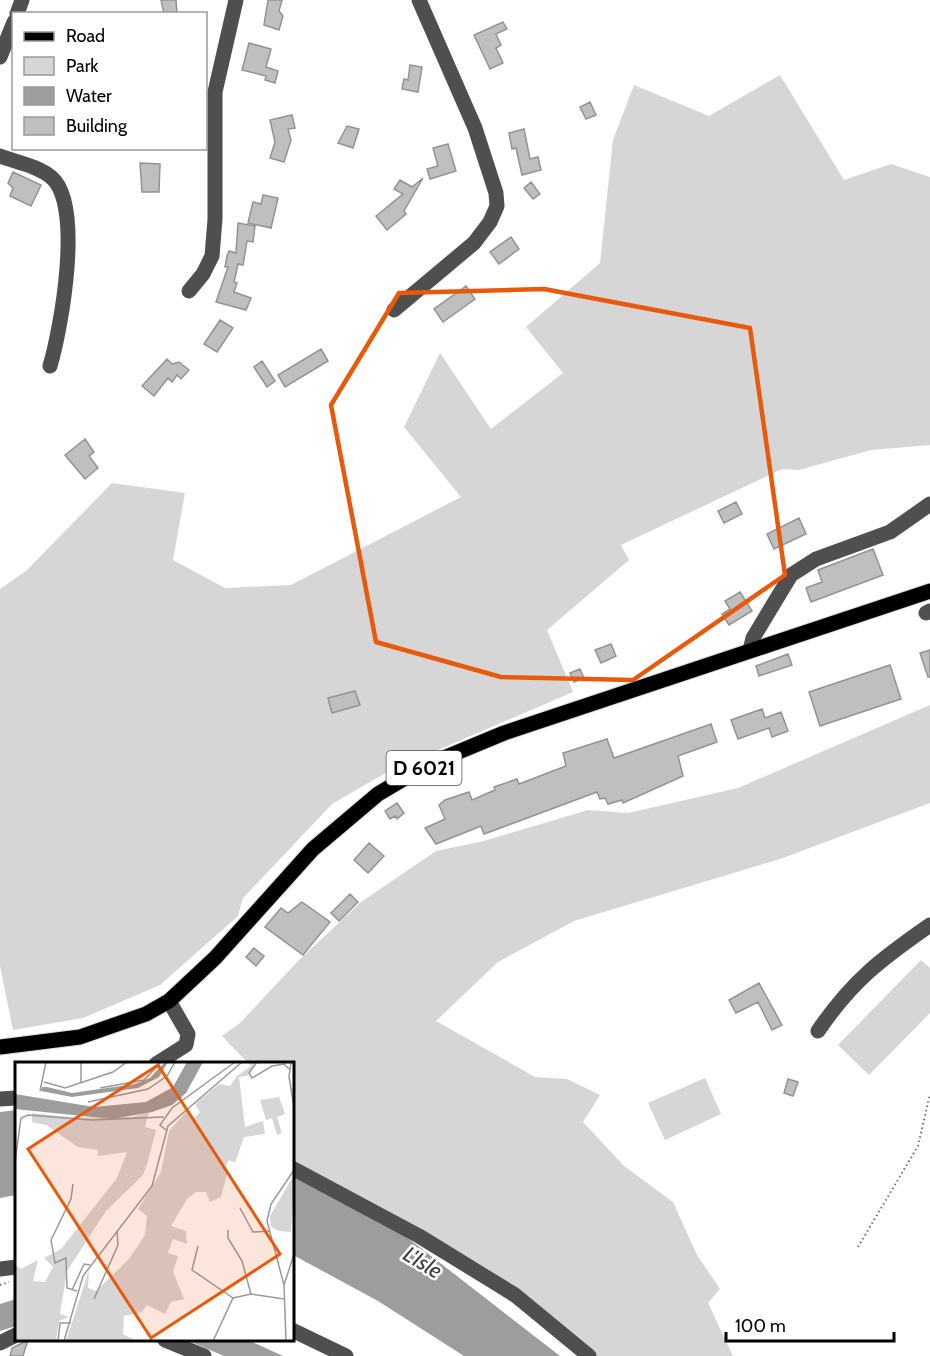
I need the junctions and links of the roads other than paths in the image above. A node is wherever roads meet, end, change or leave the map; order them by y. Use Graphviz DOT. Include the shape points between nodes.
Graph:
graph roads {
  1 [pos="236,0"];
  2 [pos="419,0"];
  3 [pos="12,27"];
  4 [pos="0,57"];
  5 [pos="0,156"];
  6 [pos="189,291"];
  7 [pos="394,310"];
  8 [pos="50,366"];
  9 [pos="930,504"];
  10 [pos="930,591"];
  11 [pos="750,650"];
  12 [pos="930,925"];
  13 [pos="169,1001"];
  14 [pos="818,1031"];
  15 [pos="0,1047"];
  16 [pos="159,1062"];
  17 [pos="15,1098"];
  18 [pos="0,1099"];
  19 [pos="294,1169"];
  20 [pos="15,1267"];
  21 [pos="0,1269"];
  22 [pos="294,1331"];
  23 [pos="15,1336"];
  24 [pos="167,1341"];
  25 [pos="0,1343"];
  26 [pos="204,1356"];
  27 [pos="346,1356"];
  28 [pos="589,1356"];
  1 -- 6 [label="street" via="215,92 212,256"];
  2 -- 7 [label="street" via="475,128 497,207 474,243"];
  3 -- 4 [label="street"];
  5 -- 8 [label="street" via="51,177 64,200 66,287"];
  9 -- 11 [label="street" via="890,532 816,559 791,575 753,638"];
  10 -- 11 [label="main road, D 6021"];
  11 -- 13 [label="main road, D 6021" via="461,749 378,794 313,849 215,958"];
  12 -- 14 [label="street" via="876,962 837,1002"];
  13 -- 15 [label="main road, D 6021" via="146,1014 80,1037"];
  13 -- 16 [label="street" via="189,1040"];
  17 -- 18 [label="street"];
  19 -- 28 [label="street" via="419,1236 505,1289"];
  20 -- 21 [label="street"];
  22 -- 27 [label="street"];
  23 -- 25 [label="street"];
  24 -- 26 [label="street"];
}
